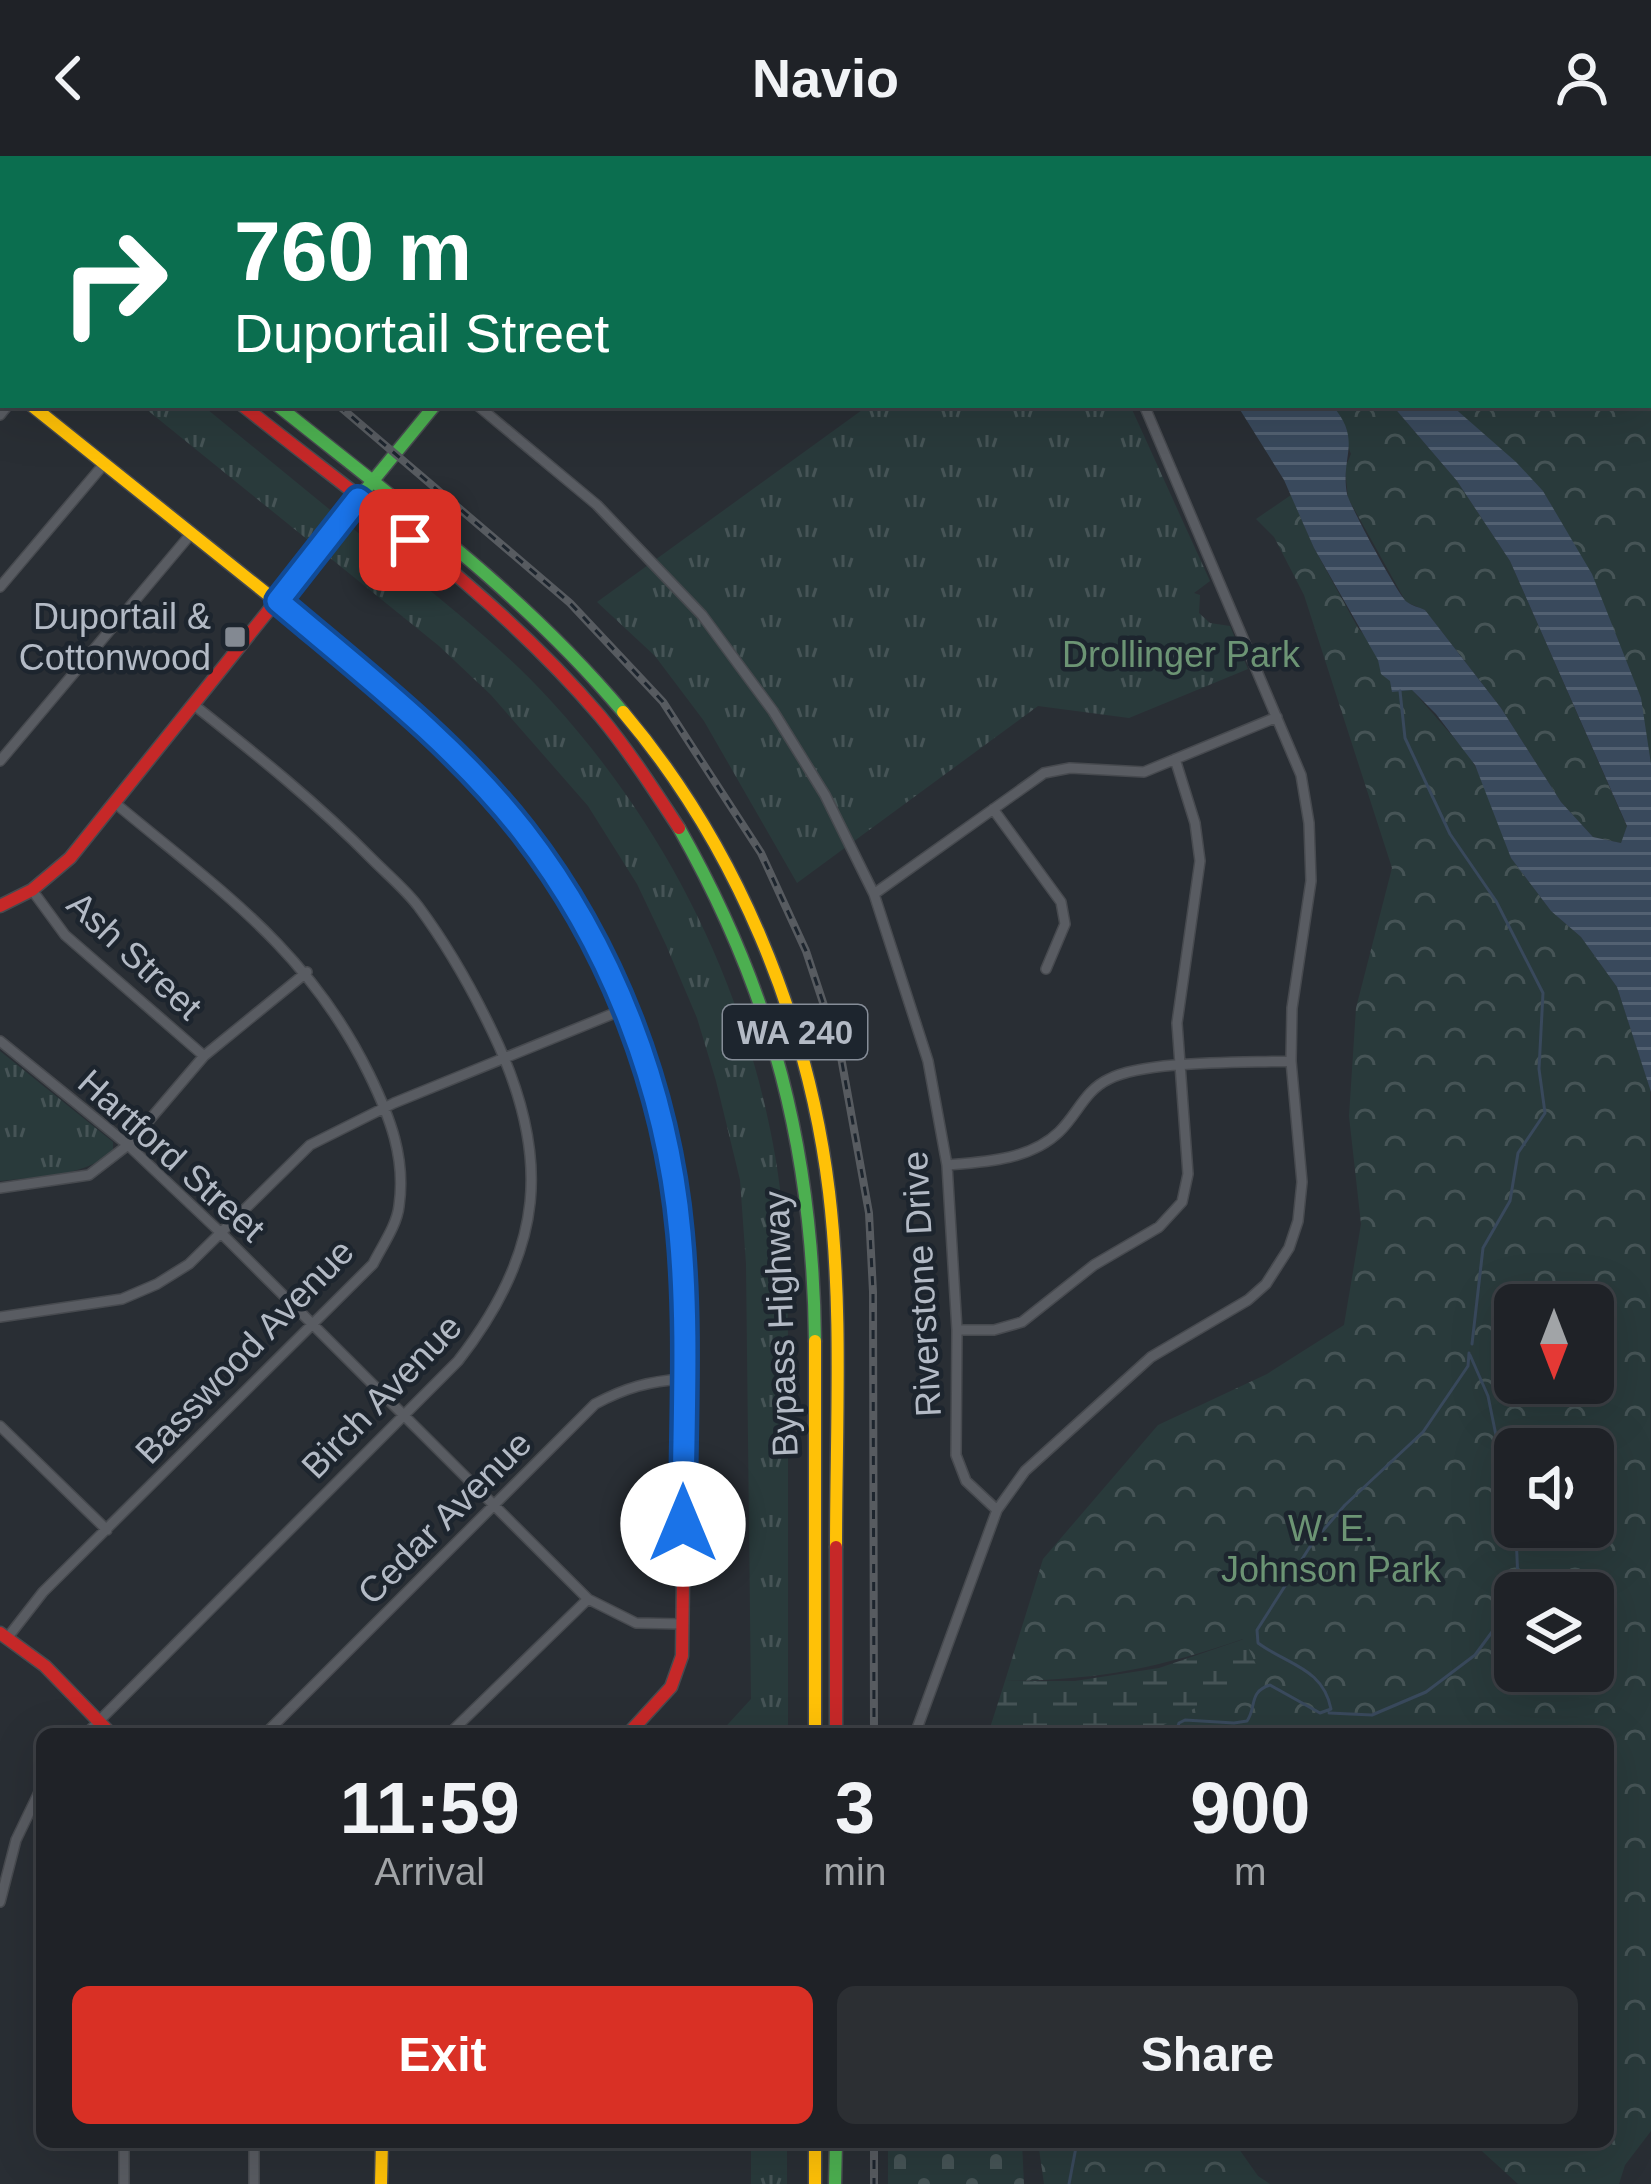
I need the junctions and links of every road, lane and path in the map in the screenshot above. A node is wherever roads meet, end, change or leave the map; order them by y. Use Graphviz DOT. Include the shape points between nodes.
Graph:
graph roads {
  1 [pos="35,408"];
  2 [pos="246,408"];
  3 [pos="281,408"];
  4 [pos="433,408"];
  5 [pos="481,408"];
  6 [pos="1145,408"];
  7 [pos="104,464"];
  8 [pos="372,482"];
  9 [pos="358,499"];
  10 [pos="190,535"];
  11 [pos="0,587"];
  12 [pos="278,601"];
  13 [pos="194,705"];
  14 [pos="1277,717"];
  15 [pos="1174,760"];
  16 [pos="0,761"];
  17 [pos="115,803"];
  18 [pos="993,809"];
  19 [pos="32,890"];
  20 [pos="874,894"];
  21 [pos="0,906"];
  22 [pos="1046,969"];
  23 [pos="307,972"];
  24 [pos="627,1008"];
  25 [pos="0,1041"];
  26 [pos="204,1055"];
  27 [pos="504,1056"];
  28 [pos="1291,1060"];
  29 [pos="1177,1068"];
  30 [pos="385,1107"];
  31 [pos="128,1145"];
  32 [pos="947,1165"];
  33 [pos="0,1188"];
  34 [pos="221,1233"];
  35 [pos="0,1317"];
  36 [pos="313,1322"];
  37 [pos="957,1330"];
  38 [pos="683,1379"];
  39 [pos="405,1414"];
  40 [pos="0,1426"];
  41 [pos="497,1504"];
  42 [pos="997,1510"];
  43 [pos="107,1530"];
  44 [pos="588,1599"];
  45 [pos="682,1624"];
  46 [pos="4,1635"];
  47 [pos="97,1720"];
  48 [pos="91,1728"];
  49 [pos="105,1728"];
  50 [pos="271,1728"];
  51 [pos="455,1728"];
  52 [pos="633,1728"];
  53 [pos="815,1728"];
  54 [pos="836,1728"];
  55 [pos="917,1728"];
  56 [pos="36,1796"];
  57 [pos="0,1903"];
  58 [pos="124,2148"];
  59 [pos="254,2148"];
  60 [pos="382,2148"];
  61 [pos="814,2148"];
  62 [pos="836,2148"];
  63 [pos="124,2184"];
  64 [pos="254,2184"];
  65 [pos="381,2184"];
  66 [pos="814,2184"];
  67 [pos="836,2184"];
  1 -- 7 [label="main road"];
  2 -- 9 [label="main road, Bypass Highway / WA 240"];
  3 -- 8 [label="main road, Bypass Highway / WA 240"];
  4 -- 8 [label="main road"];
  5 -- 20 [label="street, Riverstone Drive" via="597,506 702,615 825,795"];
  6 -- 14 [label="street"];
  7 -- 10 [label="main road"];
  7 -- 11 [label="street"];
  8 -- 9 [label="main road"];
  8 -- 54 [label="main road, Bypass Highway / WA 240" via="545,626 635,725 725,862 775,975 808,1079 835,1251"];
  9 -- 12 [label="main road"];
  9 -- 53 [label="main road, Bypass Highway / WA 240" via="497,612 589,703 678,826 752,974 790,1094 811,1226"];
  10 -- 12 [label="main road"];
  10 -- 16 [label="street"];
  12 -- 13 [label="main road"];
  12 -- 24 [label="main road" via="439,738 520,827"];
  13 -- 17 [label="main road"];
  13 -- 27 [label="street, Birch Avenue" via="315,802 416,902 465,975"];
  14 -- 15 [label="street"];
  14 -- 28 [label="street" via="1309,823 1311,881"];
  15 -- 18 [label="street" via="1144,772 1044,773"];
  15 -- 29 [label="street" via="1200,861"];
  17 -- 19 [label="main road"];
  17 -- 23 [label="street, Basswood Avenue"];
  18 -- 20 [label="street"];
  18 -- 22 [label="street" via="1061,902 1065,925"];
  19 -- 21 [label="main road"];
  19 -- 26 [label="street, Ash Street" via="65,935"];
  20 -- 32 [label="street, Riverstone Drive" via="928,1061"];
  23 -- 26 [label="street"];
  23 -- 30 [label="street, Basswood Avenue" via="351,1036"];
  24 -- 27 [label="street"];
  24 -- 38 [label="main road" via="662,1125 680,1233"];
  25 -- 31 [label="street, Hartford Street"];
  26 -- 31 [label="street"];
  27 -- 30 [label="street"];
  27 -- 39 [label="street, Birch Avenue" via="522,1103 533,1182 514,1273 488,1323"];
  28 -- 29 [label="street"];
  28 -- 42 [label="street" via="1301,1204 1289,1248 1266,1284 1151,1357 1025,1471"];
  29 -- 32 [label="street" via="1104,1080 1036,1150"];
  29 -- 37 [label="street" via="1188,1174 1182,1202 1159,1227 1022,1322"];
  30 -- 34 [label="street" via="310,1144"];
  30 -- 36 [label="street, Basswood Avenue" via="401,1157 399,1211 374,1264"];
  31 -- 33 [label="street" via="89,1175"];
  31 -- 34 [label="street, Hartford Street"];
  32 -- 37 [label="street, Riverstone Drive"];
  34 -- 35 [label="street" via="158,1285 122,1299"];
  34 -- 36 [label="street, Hartford Street"];
  36 -- 39 [label="street, Hartford Street"];
  36 -- 43 [label="street, Basswood Avenue"];
  37 -- 42 [label="street, Riverstone Drive" via="956,1455 966,1481"];
  38 -- 41 [label="street, Cedar Avenue" via="622,1389 595,1404"];
  38 -- 45 [label="main road"];
  39 -- 41 [label="street, Hartford Street"];
  39 -- 47 [label="street, Birch Avenue"];
  40 -- 43 [label="street"];
  41 -- 44 [label="street, Hartford Street"];
  41 -- 50 [label="street, Cedar Avenue"];
  42 -- 55 [label="street"];
  43 -- 46 [label="street, Basswood Avenue"];
  44 -- 45 [label="street, Hartford Street" via="636,1623"];
  44 -- 51 [label="street"];
  45 -- 52 [label="main road" via="671,1687"];
  46 -- 47 [label="main road"];
  47 -- 48 [label="street, Birch Avenue"];
  47 -- 49 [label="main road"];
  56 -- 57 [label="street" via="11,1838"];
  58 -- 63 [label="street"];
  59 -- 64 [label="street"];
  60 -- 65 [label="main road"];
  61 -- 66 [label="main road"];
  62 -- 67 [label="main road"];
}
